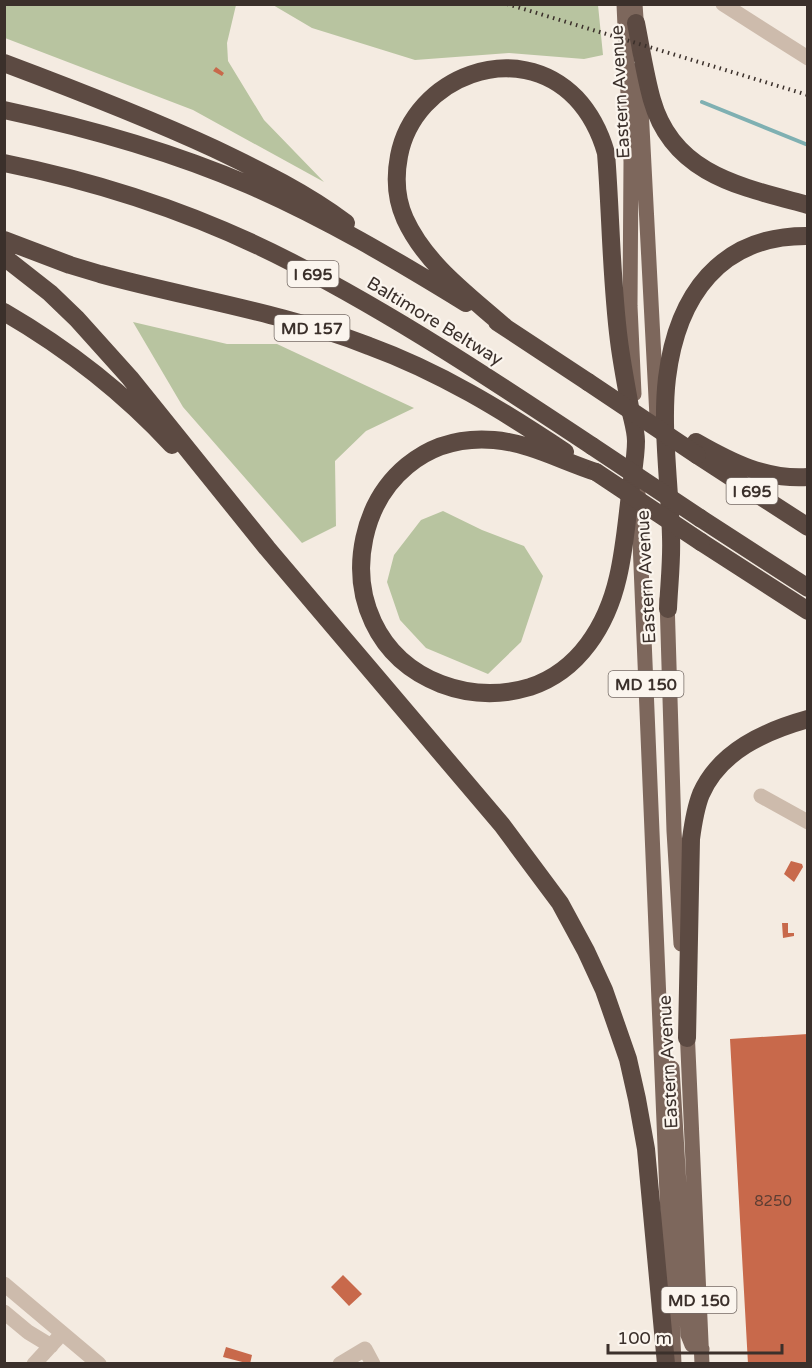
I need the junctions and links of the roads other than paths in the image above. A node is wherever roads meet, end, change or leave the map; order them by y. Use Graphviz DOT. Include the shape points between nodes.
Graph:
graph roads {
  1 [pos="624,4"];
  2 [pos="635,4"];
  3 [pos="723,4"];
  4 [pos="636,23"];
  5 [pos="807,58"];
  6 [pos="4,63"];
  7 [pos="4,110"];
  8 [pos="4,163"];
  9 [pos="807,205"];
  10 [pos="807,236"];
  11 [pos="4,240"];
  12 [pos="4,257"];
  13 [pos="400,263"];
  14 [pos="4,312"];
  15 [pos="506,328"];
  16 [pos="636,441"];
  17 [pos="697,448"];
  18 [pos="596,472"];
  19 [pos="807,477"];
  20 [pos="807,527"];
  21 [pos="267,548"];
  22 [pos="807,588"];
  23 [pos="668,609"];
  24 [pos="807,611"];
  25 [pos="807,719"];
  26 [pos="761,796"];
  27 [pos="807,822"];
  28 [pos="661,1022"];
  29 [pos="687,1038"];
  30 [pos="4,1284"];
  31 [pos="5,1313"];
  32 [pos="63,1332"];
  33 [pos="51,1346"];
  34 [pos="702,1356"];
  35 [pos="98,1363"];
  36 [pos="34,1364"];
  37 [pos="340,1364"];
  38 [pos="373,1364"];
  39 [pos="666,1364"];
  40 [pos="674,1364"];
  1 -- 16 [label="main road, Eastern Avenue / MD 150"];
  2 -- 4 [label="main road, Eastern Avenue / MD 150"];
  3 -- 5 [label="street"];
  4 -- 9 [label="highway" via="657,115 681,151 698,166 728,182"];
  4 -- 23 [label="main road, Eastern Avenue / MD 150"];
  6 -- 13 [label="highway" via="94,97 245,164 318,202"];
  7 -- 13 [label="highway, Baltimore Beltway / I 695" via="110,136 187,161 312,215"];
  8 -- 22 [label="highway, Baltimore Beltway / I 695, bridge" via="94,185 171,210 290,261 409,328"];
  10 -- 23 [label="highway" via="764,240 724,260 696,291 680,326 667,377 671,540"];
  11 -- 18 [label="highway, MD 157" via="100,274 368,345 473,393"];
  12 -- 21 [label="highway" via="50,293 102,346"];
  13 -- 15 [label="highway, Baltimore Beltway / I 695"];
  14 -- 21 [label="highway" via="104,382 158,430"];
  15 -- 16 [label="highway" via="426,253 405,218 397,185 401,147 409,126 429,98 460,78 494,69 529,72 558,85 589,113 599,132 606,153 619,341"];
  15 -- 17 [label="highway, Baltimore Beltway / I 695, bridge"];
  16 -- 18 [label="highway" via="624,544 610,602 591,641 567,666 534,686 513,692 470,693 429,679 384,641 364,600 360,558 380,496 407,466 447,445 493,440 548,453"];
  16 -- 28 [label="main road, Eastern Avenue / MD 150"];
  17 -- 19 [label="highway" via="753,470"];
  17 -- 20 [label="highway, Baltimore Beltway / I 695"];
  18 -- 24 [label="highway, MD 157, bridge"];
  21 -- 39 [label="highway" via="524,852 560,903 586,951 615,1021 637,1099 646,1149"];
  23 -- 29 [label="main road, Eastern Avenue / MD 150" via="674,831"];
  25 -- 29 [label="highway" via="775,729 738,750 721,765 701,795 691,839"];
  26 -- 27 [label="street"];
  28 -- 34 [label="main road" via="672,1063 688,1335"];
  28 -- 40 [label="main road, Eastern Avenue / MD 150"];
  29 -- 34 [label="main road, Eastern Avenue / MD 150"];
  30 -- 32 [label="street"];
  31 -- 33 [label="street"];
  32 -- 33 [label="street"];
  32 -- 35 [label="street"];
  33 -- 36 [label="street"];
  37 -- 38 [label="street" via="365,1349"];
}
